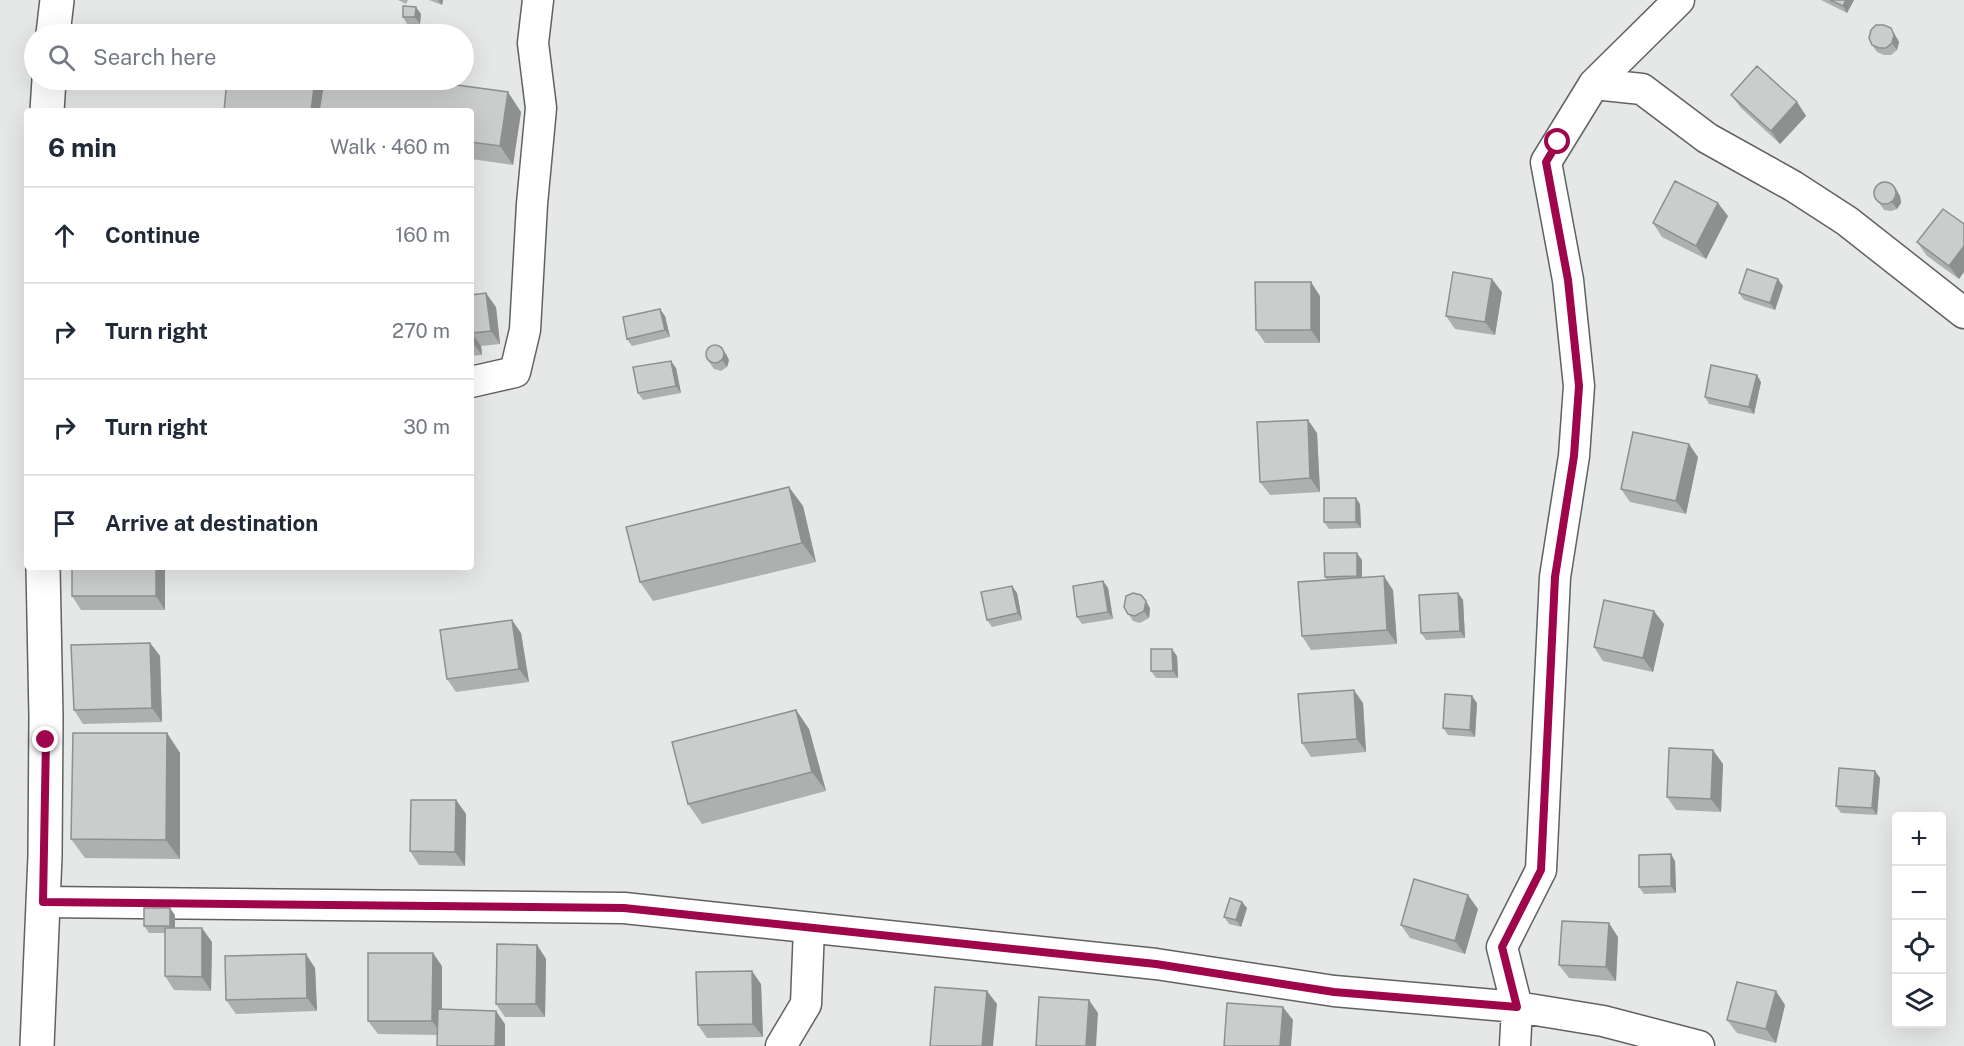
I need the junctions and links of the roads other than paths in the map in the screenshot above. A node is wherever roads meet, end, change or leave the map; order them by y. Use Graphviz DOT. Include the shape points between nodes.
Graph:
graph roads {
  1 [pos="57,0"];
  2 [pos="538,0"];
  3 [pos="1679,0"];
  4 [pos="53,24"];
  5 [pos="1594,84"];
  6 [pos="48,90"];
  7 [pos="46,108"];
  8 [pos="1964,313"];
  9 [pos="474,381"];
  10 [pos="43,570"];
  11 [pos="43,902"];
  12 [pos="809,928"];
  13 [pos="1517,1007"];
  14 [pos="38,1046"];
  15 [pos="781,1046"];
  16 [pos="1515,1046"];
  17 [pos="1699,1046"];
  1 -- 4 [label="street"];
  2 -- 9 [label="street" via="533,43 541,108 525,330 515,372"];
  3 -- 5 [label="street"];
  5 -- 8 [label="street" via="1642,89 1707,138 1847,221"];
  5 -- 13 [label="street" via="1546,162 1568,280 1579,386 1574,456 1555,577 1541,870 1502,947"];
  6 -- 7 [label="street"];
  10 -- 11 [label="street"];
  11 -- 12 [label="street" via="624,908"];
  11 -- 14 [label="street"];
  12 -- 13 [label="street" via="1156,964 1334,992"];
  12 -- 15 [label="street" via="806,1004"];
  13 -- 16 [label="street"];
  13 -- 17 [label="street" via="1603,1021"];
}
